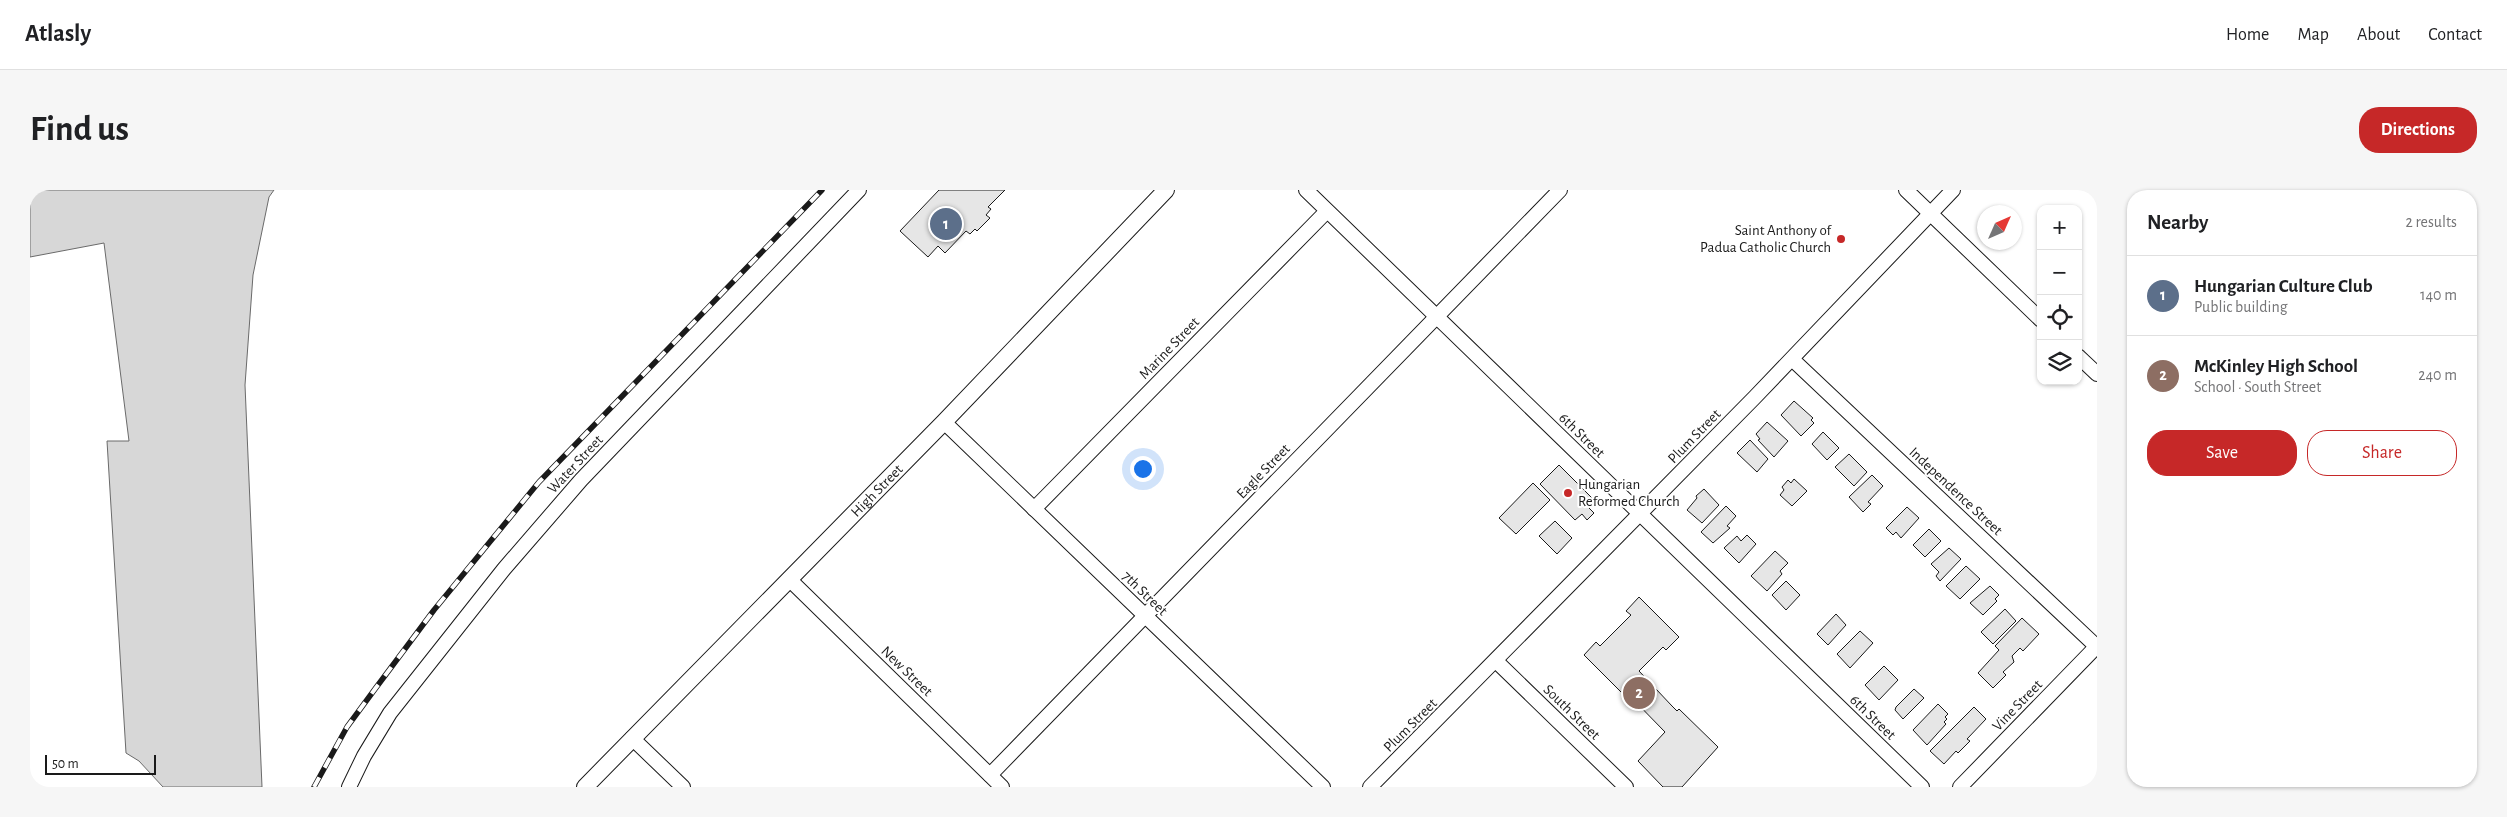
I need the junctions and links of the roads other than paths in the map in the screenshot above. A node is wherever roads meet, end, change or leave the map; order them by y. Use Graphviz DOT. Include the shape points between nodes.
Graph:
graph roads {
  1 [pos="859,190"];
  2 [pos="1166,190"];
  3 [pos="1306,190"];
  4 [pos="1560,190"];
  5 [pos="1906,190"];
  6 [pos="1953,190"];
  7 [pos="1327,211"];
  8 [pos="1931,214"];
  9 [pos="2037,316"];
  10 [pos="1436,317"];
  11 [pos="1792,358"];
  12 [pos="2082,360"];
  13 [pos="2097,374"];
  14 [pos="944,422"];
  15 [pos="1034,509"];
  16 [pos="1640,514"];
  17 [pos="788,579"];
  18 [pos="1145,616"];
  19 [pos="2097,646"];
  20 [pos="1496,661"];
  21 [pos="632,738"];
  22 [pos="990,775"];
  23 [pos="348,787"];
  24 [pos="585,787"];
  25 [pos="683,787"];
  26 [pos="1002,787"];
  27 [pos="1323,787"];
  28 [pos="1370,787"];
  29 [pos="1626,787"];
  30 [pos="1922,787"];
  31 [pos="1960,787"];
  1 -- 23 [label="street, Water Street" via="581,480 517,554 390,713"];
  2 -- 14 [label="street, High Street"];
  3 -- 7 [label="street, 6th Street"];
  4 -- 10 [label="street, Eagle Street"];
  5 -- 8 [label="street"];
  6 -- 8 [label="street, Plum Street"];
  7 -- 10 [label="street, 6th Street"];
  7 -- 15 [label="street, Marine Street"];
  8 -- 9 [label="street"];
  8 -- 11 [label="street, Plum Street"];
  10 -- 16 [label="street, 6th Street"];
  10 -- 18 [label="street, Eagle Street"];
  11 -- 16 [label="street, Plum Street"];
  11 -- 19 [label="street, Independence Street"];
  12 -- 13 [label="street"];
  14 -- 15 [label="street, 7th Street"];
  14 -- 17 [label="street, High Street"];
  15 -- 18 [label="street, 7th Street"];
  16 -- 20 [label="street, Plum Street"];
  16 -- 30 [label="street, 6th Street"];
  17 -- 21 [label="street, High Street"];
  17 -- 22 [label="street, New Street"];
  18 -- 22 [label="street, Eagle Street"];
  18 -- 27 [label="street, 7th Street"];
  19 -- 31 [label="street, Vine Street"];
  20 -- 28 [label="street, Plum Street"];
  20 -- 29 [label="street, South Street"];
  21 -- 24 [label="street, High Street"];
  21 -- 25 [label="street"];
  22 -- 26 [label="street, New Street"];
}
